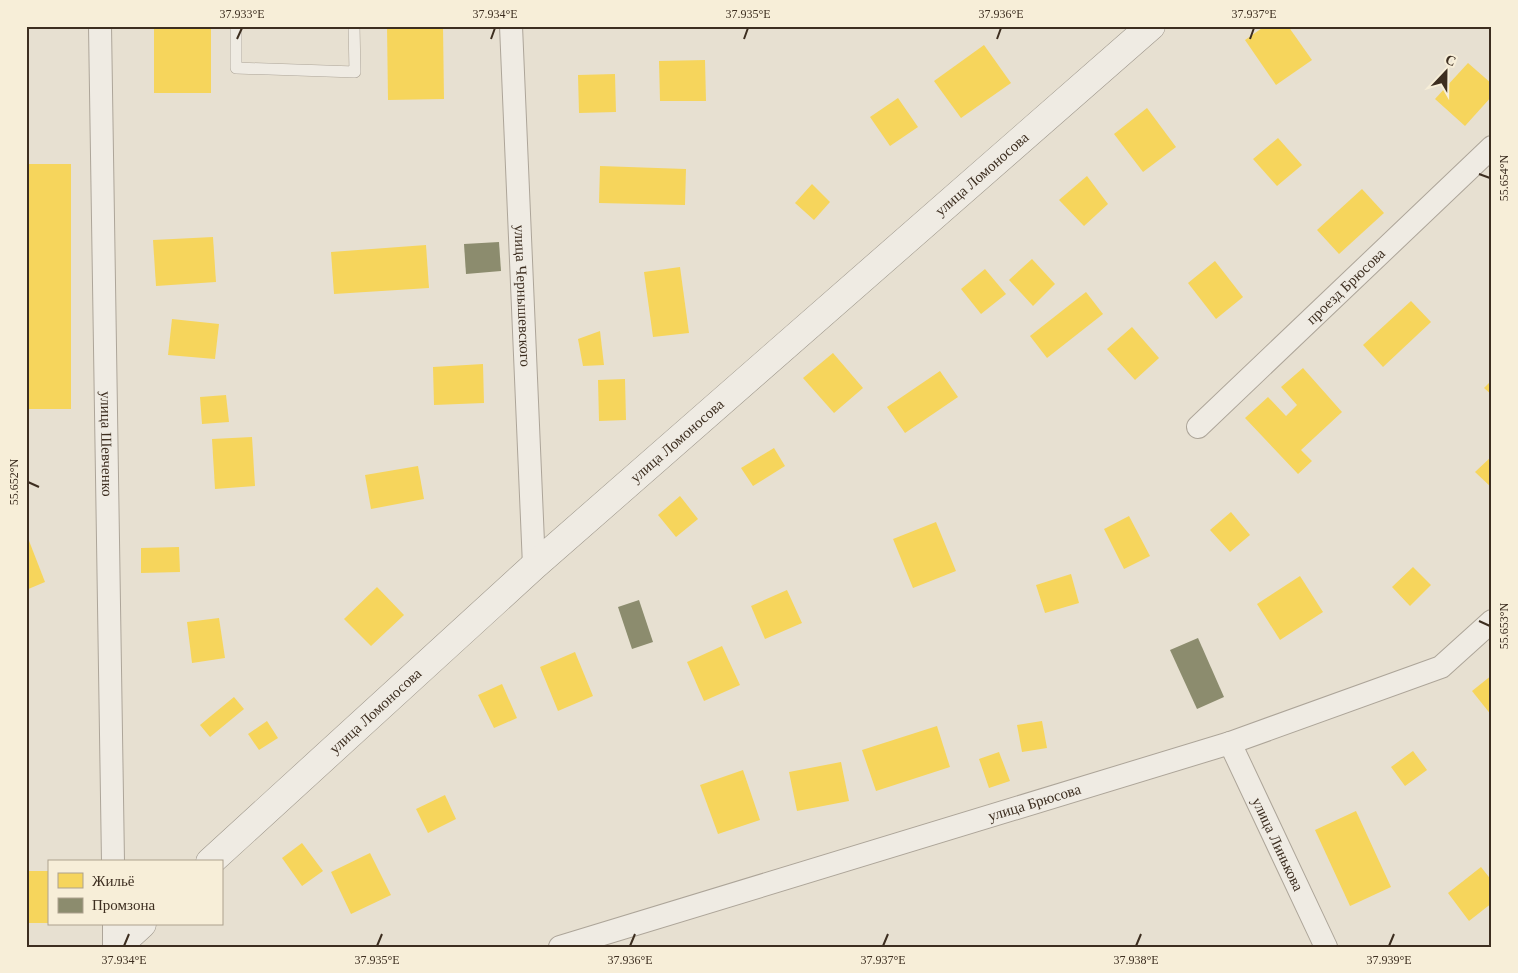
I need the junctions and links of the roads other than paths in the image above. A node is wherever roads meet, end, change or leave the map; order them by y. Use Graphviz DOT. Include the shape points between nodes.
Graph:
graph roads {
  1 [pos="100,26"];
  2 [pos="236,26"];
  3 [pos="354,26"];
  4 [pos="511,26"];
  5 [pos="1151,26"];
  6 [pos="1492,147"];
  7 [pos="1198,427"];
  8 [pos="534,566"];
  9 [pos="1492,621"];
  10 [pos="1230,743"];
  11 [pos="113,860"];
  12 [pos="212,860"];
  13 [pos="114,926"];
  14 [pos="140,926"];
  15 [pos="116,947"];
  16 [pos="560,947"];
  17 [pos="1326,947"];
  1 -- 11 [label="street, улица Шевченко"];
  2 -- 3 [label="lane" via="236,68 355,72"];
  4 -- 8 [label="street, улица Чернышевского"];
  5 -- 8 [label="street, улица Ломоносова"];
  6 -- 7 [label="street, проезд Брюсова"];
  8 -- 12 [label="street, улица Ломоносова"];
  9 -- 10 [label="street, улица Брюсова" via="1441,667"];
  10 -- 16 [label="street, улица Брюсова"];
  10 -- 17 [label="street, улица Линькова"];
  13 -- 15 [label="street"];
  14 -- 15 [label="street"];
}
